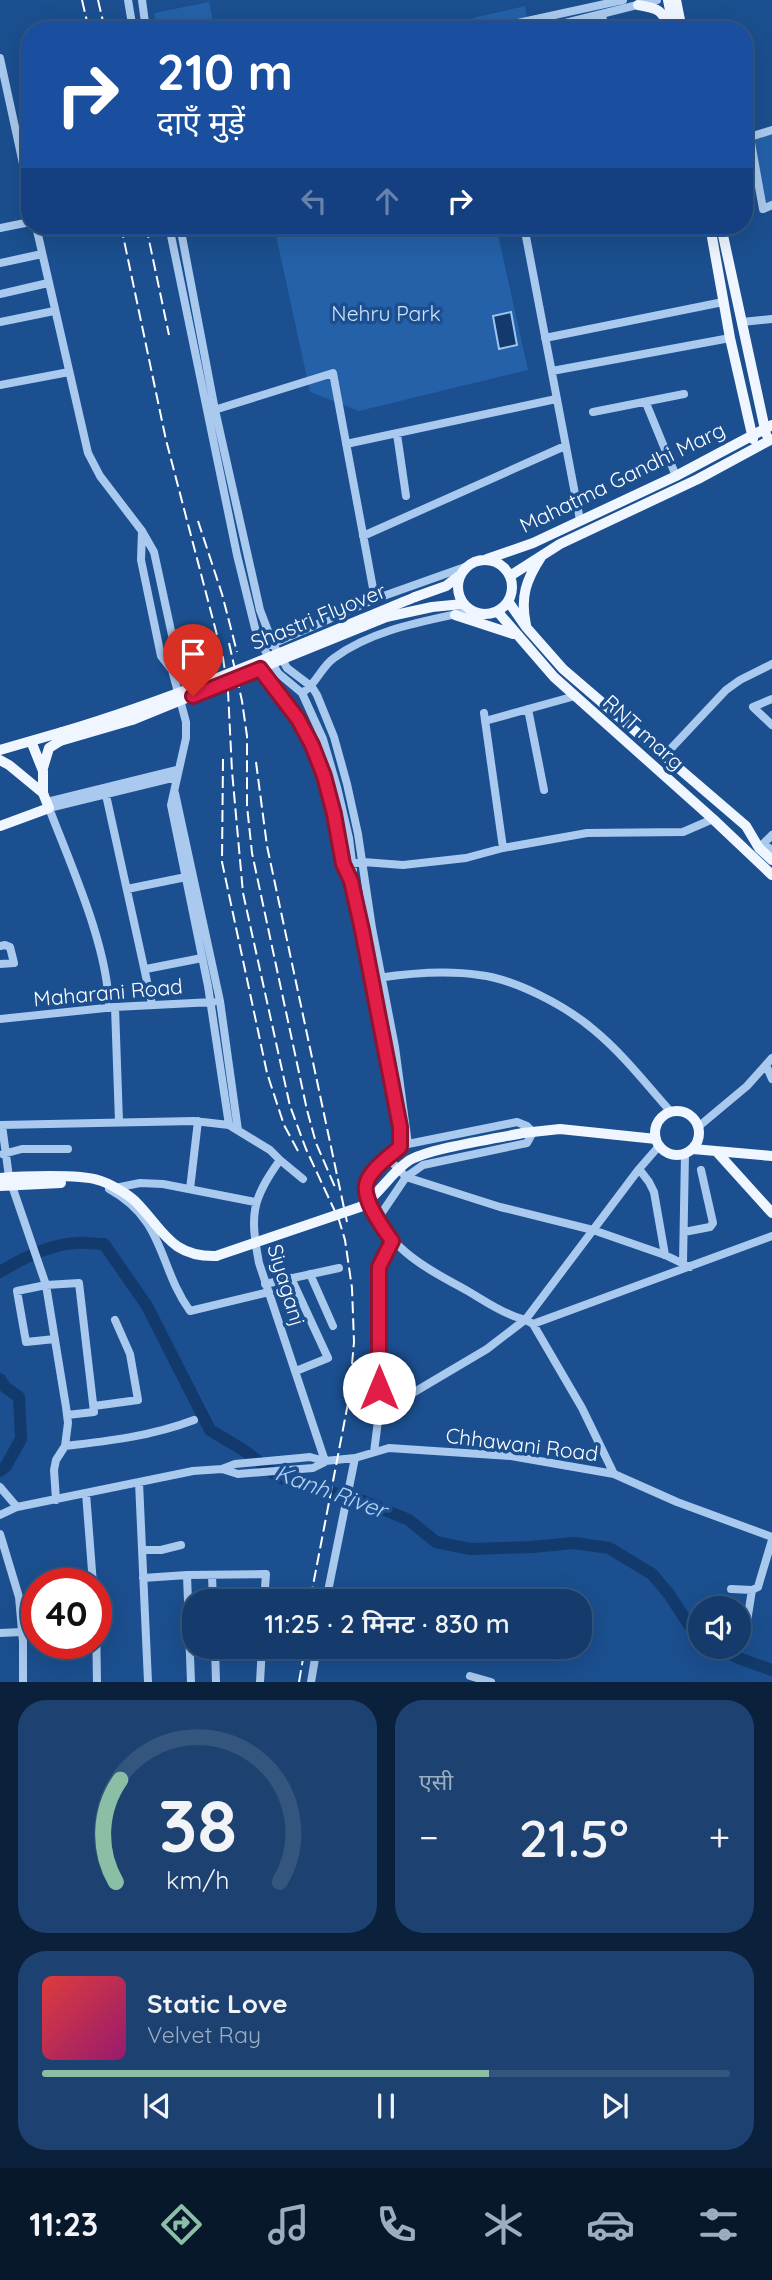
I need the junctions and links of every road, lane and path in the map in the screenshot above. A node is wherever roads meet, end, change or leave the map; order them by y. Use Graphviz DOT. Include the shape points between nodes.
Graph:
graph roads {
  1 [pos="128,0"];
  2 [pos="142,0"];
  3 [pos="623,0"];
  4 [pos="657,0"];
  5 [pos="668,0"];
  6 [pos="676,0"];
  7 [pos="685,0"];
  8 [pos="639,5"];
  9 [pos="602,15"];
  10 [pos="679,15"];
  11 [pos="132,21"];
  12 [pos="145,21"];
  13 [pos="527,21"];
  14 [pos="576,21"];
  15 [pos="603,21"];
  16 [pos="666,21"];
  17 [pos="672,21"];
  18 [pos="680,21"];
  19 [pos="0,58"];
  20 [pos="10,96"];
  21 [pos="0,98"];
  22 [pos="772,130"];
  23 [pos="753,136"];
  24 [pos="21,151"];
  25 [pos="753,172"];
  26 [pos="772,205"];
  27 [pos="21,224"];
  28 [pos="0,228"];
  29 [pos="38,235"];
  30 [pos="171,235"];
  31 [pos="182,235"];
  32 [pos="526,235"];
  33 [pos="712,235"];
  34 [pos="724,235"];
  35 [pos="42,254"];
  36 [pos="0,263"];
  37 [pos="48,283"];
  38 [pos="0,294"];
  39 [pos="723,302"];
  40 [pos="54,311"];
  41 [pos="772,319"];
  42 [pos="742,322"];
  43 [pos="0,323"];
  44 [pos="545,338"];
  45 [pos="730,338"];
  46 [pos="552,371"];
  47 [pos="69,372"];
  48 [pos="0,385"];
  49 [pos="684,394"];
  50 [pos="556,399"];
  51 [pos="646,403"];
  52 [pos="211,411"];
  53 [pos="593,412"];
  54 [pos="768,427"];
  55 [pos="397,434"];
  56 [pos="752,435"];
  57 [pos="770,441"];
  58 [pos="346,444"];
  59 [pos="565,446"];
  60 [pos="756,446"];
  61 [pos="676,476"];
  62 [pos="406,496"];
  63 [pos="580,520"];
  64 [pos="142,531"];
  65 [pos="363,536"];
  66 [pos="544,554"];
  67 [pos="487,559"];
  68 [pos="462,572"];
  69 [pos="510,576"];
  70 [pos="252,597"];
  71 [pos="374,599"];
  72 [pos="508,601"];
  73 [pos="467,608"];
  74 [pos="497,611"];
  75 [pos="455,615"];
  76 [pos="526,627"];
  77 [pos="516,636"];
  78 [pos="273,644"];
  79 [pos="263,647"];
  80 [pos="772,664"];
  81 [pos="260,669"];
  82 [pos="172,670"];
  83 [pos="312,687"];
  84 [pos="302,693"];
  85 [pos="575,696"];
  86 [pos="772,699"];
  87 [pos="528,709"];
  88 [pos="772,725"];
  89 [pos="61,737"];
  90 [pos="31,741"];
  91 [pos="0,750"];
  92 [pos="663,757"];
  93 [pos="0,760"];
  94 [pos="43,771"];
  95 [pos="176,774"];
  96 [pos="174,790"];
  97 [pos="544,790"];
  98 [pos="106,795"];
  99 [pos="46,801"];
  100 [pos="713,819"];
  101 [pos="0,826"];
  102 [pos="772,835"];
  103 [pos="762,845"];
  104 [pos="503,848"];
  105 [pos="771,855"];
  106 [pos="346,862"];
  107 [pos="363,862"];
  108 [pos="772,875"];
  109 [pos="186,877"];
  110 [pos="127,889"];
  111 [pos="0,946"];
  112 [pos="202,958"];
  113 [pos="0,964"];
  114 [pos="146,969"];
  115 [pos="382,977"];
  116 [pos="373,979"];
  117 [pos="215,1002"];
  118 [pos="152,1004"];
  119 [pos="112,1008"];
  120 [pos="0,1019"];
  121 [pos="769,1062"];
  122 [pos="772,1079"];
  123 [pos="671,1112"];
  124 [pos="198,1121"];
  125 [pos="118,1122"];
  126 [pos="1,1125"];
  127 [pos="229,1125"];
  128 [pos="698,1127"];
  129 [pos="238,1130"];
  130 [pos="528,1133"];
  131 [pos="657,1142"];
  132 [pos="404,1145"];
  133 [pos="68,1149"];
  134 [pos="689,1151"];
  135 [pos="716,1151"];
  136 [pos="2,1154"];
  137 [pos="772,1156"];
  138 [pos="388,1158"];
  139 [pos="280,1160"];
  140 [pos="639,1169"];
  141 [pos="701,1170"];
  142 [pos="407,1177"];
  143 [pos="303,1179"];
  144 [pos="7,1180"];
  145 [pos="101,1184"];
  146 [pos="0,1186"];
  147 [pos="115,1188"];
  148 [pos="190,1189"];
  149 [pos="255,1202"];
  150 [pos="772,1213"];
  151 [pos="377,1220"];
  152 [pos="593,1230"];
  153 [pos="684,1232"];
  154 [pos="772,1236"];
  155 [pos="392,1241"];
  156 [pos="665,1255"];
  157 [pos="687,1265"];
  158 [pos="339,1268"];
  159 [pos="310,1274"];
  160 [pos="291,1278"];
  161 [pos="46,1285"];
  162 [pos="267,1288"];
  163 [pos="115,1320"];
  164 [pos="529,1322"];
  165 [pos="333,1325"];
  166 [pos="55,1339"];
  167 [pos="296,1371"];
  168 [pos="93,1406"];
  169 [pos="379,1413"];
  170 [pos="67,1415"];
  171 [pos="194,1420"];
  172 [pos="65,1447"];
  173 [pos="374,1452"];
  174 [pos="355,1458"];
  175 [pos="325,1461"];
  176 [pos="222,1469"];
  177 [pos="614,1474"];
  178 [pos="139,1482"];
  179 [pos="0,1487"];
  180 [pos="86,1493"];
  181 [pos="55,1500"];
  182 [pos="18,1507"];
  183 [pos="0,1515"];
  184 [pos="0,1534"];
  185 [pos="772,1539"];
  186 [pos="181,1545"];
  187 [pos="142,1550"];
  188 [pos="92,1568"];
  189 [pos="187,1575"];
  190 [pos="212,1575"];
  191 [pos="144,1578"];
  192 [pos="213,1589"];
  193 [pos="265,1589"];
  194 [pos="328,1589"];
  195 [pos="731,1589"];
  196 [pos="752,1590"];
  197 [pos="751,1596"];
  198 [pos="21,1620"];
  199 [pos="21,1632"];
  200 [pos="0,1633"];
  201 [pos="23,1659"];
  202 [pos="97,1659"];
  203 [pos="215,1659"];
  204 [pos="261,1659"];
  205 [pos="315,1659"];
  206 [pos="470,1676"];
  207 [pos="23,1682"];
  208 [pos="97,1682"];
  209 [pos="148,1682"];
  210 [pos="191,1682"];
  211 [pos="216,1682"];
  212 [pos="260,1682"];
  213 [pos="311,1682"];
  214 [pos="491,1682"];
  1 -- 11 [label="street"];
  2 -- 12 [label="street"];
  3 -- 13 [label="street"];
  4 -- 8 [label="street"];
  5 -- 17 [label="main road"];
  6 -- 10 [label="main road"];
  7 -- 10 [label="main road"];
  8 -- 9 [label="street"];
  8 -- 16 [label="main road" via="661,12"];
  9 -- 14 [label="street"];
  9 -- 15 [label="street"];
  10 -- 18 [label="main road"];
  19 -- 20 [label="street"];
  20 -- 21 [label="street"];
  20 -- 24 [label="street"];
  22 -- 23 [label="street"];
  25 -- 26 [label="street" via="763,209"];
  27 -- 28 [label="street"];
  29 -- 35 [label="street"];
  30 -- 52 [label="street"];
  31 -- 52 [label="street"];
  32 -- 44 [label="street"];
  33 -- 39 [label="main road"];
  34 -- 42 [label="main road"];
  35 -- 36 [label="street"];
  35 -- 37 [label="street"];
  37 -- 38 [label="street"];
  37 -- 40 [label="street"];
  39 -- 44 [label="street"];
  39 -- 45 [label="main road"];
  40 -- 43 [label="street"];
  40 -- 47 [label="street"];
  41 -- 42 [label="street"];
  42 -- 54 [label="main road"];
  44 -- 46 [label="street"];
  45 -- 46 [label="street"];
  45 -- 56 [label="main road"];
  46 -- 50 [label="street"];
  47 -- 48 [label="street"];
  47 -- 64 [label="street" via="88,453"];
  49 -- 51 [label="street"];
  50 -- 55 [label="street"];
  50 -- 59 [label="street"];
  51 -- 53 [label="street"];
  51 -- 61 [label="street"];
  52 -- 58 [label="street" via="333,373"];
  52 -- 70 [label="street"];
  54 -- 56 [label="main road, Mahatma Gandhi Marg"];
  54 -- 57 [label="main road"];
  55 -- 58 [label="street"];
  55 -- 62 [label="street"];
  56 -- 60 [label="main road"];
  56 -- 61 [label="main road, Mahatma Gandhi Marg"];
  57 -- 60 [label="main road, Mahatma Gandhi Marg"];
  58 -- 65 [label="street"];
  59 -- 63 [label="street"];
  59 -- 65 [label="street"];
  60 -- 66 [label="main road, Mahatma Gandhi Marg"];
  61 -- 63 [label="main road, Mahatma Gandhi Marg"];
  63 -- 67 [label="main road, Mahatma Gandhi Marg"];
  64 -- 82 [label="street" via="157,564 174,649"];
  64 -- 82 [label="street" via="141,560 161,656"];
  65 -- 71 [label="street"];
  66 -- 69 [label="main road, Mahatma Gandhi Marg"];
  66 -- 76 [label="main road" via="524,590"];
  67 -- 68 [label="main road" via="474,561"];
  67 -- 69 [label="main road" via="498,562"];
  68 -- 71 [label="street"];
  68 -- 73 [label="main road" via="458,596"];
  68 -- 89 [label="main road, Shastri Flyover, bridge" via="446,586"];
  69 -- 72 [label="main road"];
  70 -- 78 [label="street"];
  70 -- 79 [label="street"];
  71 -- 78 [label="street"];
  72 -- 74 [label="main road"];
  72 -- 76 [label="main road, RNT marg"];
  73 -- 74 [label="main road" via="481,614"];
  73 -- 75 [label="street"];
  73 -- 81 [label="main road, Shastri Flyover, bridge" via="386,617"];
  74 -- 77 [label="main road, RNT marg"];
  75 -- 77 [label="main road"];
  75 -- 83 [label="street" via="364,641 328,663"];
  76 -- 92 [label="main road, RNT marg" via="563,669"];
  77 -- 85 [label="main road, RNT marg"];
  78 -- 79 [label="street"];
  78 -- 83 [label="street" via="287,668"];
  79 -- 84 [label="street" via="278,673"];
  80 -- 92 [label="street" via="726,690"];
  81 -- 89 [label="main road, Shastri Flyover, bridge" via="132,720"];
  81 -- 106 [label="street" via="293,711 312,745"];
  82 -- 95 [label="street" via="186,728"];
  83 -- 84 [label="street"];
  83 -- 107 [label="street" via="334,737"];
  84 -- 106 [label="street" via="334,775 349,838"];
  85 -- 87 [label="street"];
  85 -- 100 [label="main road, RNT marg"];
  86 -- 88 [label="street" via="753,707"];
  87 -- 97 [label="street"];
  87 -- 104 [label="street" via="485,717"];
  89 -- 90 [label="main road, Shastri Flyover"];
  89 -- 94 [label="main road" via="49,748"];
  90 -- 91 [label="main road"];
  90 -- 94 [label="main road"];
  92 -- 103 [label="main road, RNT marg" via="746,826"];
  93 -- 99 [label="main road"];
  94 -- 99 [label="main road"];
  95 -- 96 [label="street"];
  95 -- 98 [label="street"];
  95 -- 99 [label="street"];
  96 -- 109 [label="street" via="171,805"];
  96 -- 117 [label="street"];
  98 -- 99 [label="street"];
  98 -- 110 [label="street"];
  99 -- 101 [label="main road"];
  99 -- 119 [label="street" via="87,910"];
  100 -- 104 [label="street" via="683,832 587,833"];
  100 -- 108 [label="main road, RNT marg"];
  102 -- 103 [label="street"];
  103 -- 105 [label="main road, RNT marg"];
  104 -- 107 [label="street" via="466,858 403,865"];
  106 -- 107 [label="street"];
  106 -- 116 [label="street"];
  107 -- 115 [label="street"];
  109 -- 110 [label="street"];
  109 -- 112 [label="street"];
  110 -- 114 [label="street"];
  111 -- 113 [label="street" via="10,947 14,963"];
  112 -- 114 [label="street"];
  112 -- 117 [label="street"];
  114 -- 118 [label="street"];
  115 -- 116 [label="street"];
  115 -- 123 [label="street" via="433,972 481,975 530,990 594,1030"];
  115 -- 132 [label="street" via="403,1099"];
  116 -- 132 [label="street"];
  117 -- 118 [label="street, Maharani Road"];
  117 -- 127 [label="street"];
  117 -- 129 [label="street"];
  118 -- 119 [label="street, Maharani Road"];
  119 -- 120 [label="street, Maharani Road"];
  119 -- 125 [label="street"];
  121 -- 122 [label="street"];
  121 -- 128 [label="street"];
  123 -- 128 [label="main road" via="691,1116"];
  123 -- 131 [label="main road" via="658,1123"];
  124 -- 125 [label="street"];
  124 -- 127 [label="street"];
  124 -- 148 [label="street"];
  125 -- 126 [label="street"];
  126 -- 136 [label="street"];
  127 -- 129 [label="street"];
  128 -- 134 [label="main road" via="699,1138"];
  129 -- 139 [label="street"];
  130 -- 131 [label="main road" via="560,1129"];
  130 -- 132 [label="street" via="527,1126 517,1122"];
  130 -- 142 [label="street" via="527,1143 423,1165"];
  130 -- 147 [label="main road, bridge" via="416,1156 360,1207 216,1256 180,1250 133,1199"];
  131 -- 134 [label="main road" via="670,1154"];
  131 -- 140 [label="street"];
  132 -- 138 [label="street"];
  133 -- 136 [label="street"];
  134 -- 135 [label="main road"];
  134 -- 153 [label="street"];
  135 -- 137 [label="main road"];
  135 -- 150 [label="main road"];
  136 -- 144 [label="street"];
  138 -- 142 [label="street"];
  138 -- 151 [label="street" via="366,1184"];
  139 -- 143 [label="street"];
  139 -- 149 [label="street, Siyaganj"];
  140 -- 152 [label="street"];
  140 -- 156 [label="street" via="654,1192"];
  141 -- 153 [label="street" via="713,1223"];
  142 -- 151 [label="street"];
  142 -- 152 [label="street" via="500,1208"];
  144 -- 145 [label="main road" via="90,1179"];
  144 -- 146 [label="main road"];
  144 -- 161 [label="street"];
  145 -- 147 [label="main road"];
  145 -- 162 [label="street" via="138,1211 153,1230 190,1311"];
  147 -- 148 [label="street" via="140,1182"];
  148 -- 149 [label="street"];
  149 -- 162 [label="street, Siyaganj" via="252,1229"];
  151 -- 155 [label="street"];
  152 -- 156 [label="street"];
  152 -- 164 [label="street"];
  153 -- 157 [label="street"];
  154 -- 157 [label="street"];
  155 -- 164 [label="street" via="434,1273"];
  155 -- 169 [label="street" via="379,1267"];
  156 -- 157 [label="street"];
  157 -- 164 [label="street"];
  158 -- 159 [label="street"];
  159 -- 160 [label="street"];
  159 -- 165 [label="street"];
  160 -- 162 [label="street"];
  160 -- 167 [label="street" via="328,1358"];
  161 -- 166 [label="street"];
  161 -- 166 [label="street" via="17,1291 25,1340"];
  161 -- 168 [label="street" via="79,1283"];
  162 -- 167 [label="street, Siyaganj"];
  163 -- 168 [label="street" via="130,1354 138,1401"];
  164 -- 169 [label="street"];
  164 -- 177 [label="street" via="582,1408"];
  166 -- 170 [label="street"];
  167 -- 175 [label="street, Siyaganj"];
  168 -- 170 [label="street" via="94,1412"];
  169 -- 173 [label="street"];
  170 -- 172 [label="street"];
  171 -- 172 [label="street" via="127,1439"];
  172 -- 181 [label="street" via="54,1470"];
  173 -- 174 [label="street, Chhawani Road"];
  173 -- 177 [label="street, Chhawani Road" via="388,1448 511,1456"];
  174 -- 175 [label="street, Chhawani Road"];
  174 -- 194 [label="street"];
  175 -- 176 [label="street, Chhawani Road" via="310,1457"];
  175 -- 176 [label="street" via="313,1468 238,1474"];
  176 -- 178 [label="street"];
  177 -- 185 [label="street, Chhawani Road"];
  178 -- 180 [label="street"];
  178 -- 187 [label="street"];
  179 -- 182 [label="street"];
  180 -- 181 [label="street"];
  180 -- 188 [label="street"];
  181 -- 182 [label="street"];
  182 -- 183 [label="street"];
  184 -- 198 [label="street" via="19,1597"];
  185 -- 196 [label="street" via="758,1587"];
  186 -- 187 [label="street"];
  187 -- 191 [label="street"];
  189 -- 190 [label="street"];
  189 -- 191 [label="street"];
  189 -- 210 [label="street"];
  190 -- 192 [label="street"];
  190 -- 193 [label="street" via="266,1574"];
  191 -- 209 [label="street"];
  195 -- 196 [label="street"];
  196 -- 197 [label="street"];
  199 -- 200 [label="street"];
  201 -- 207 [label="street"];
  202 -- 208 [label="street"];
  203 -- 211 [label="street"];
  204 -- 212 [label="street"];
  205 -- 213 [label="street"];
  206 -- 214 [label="street"];
}
